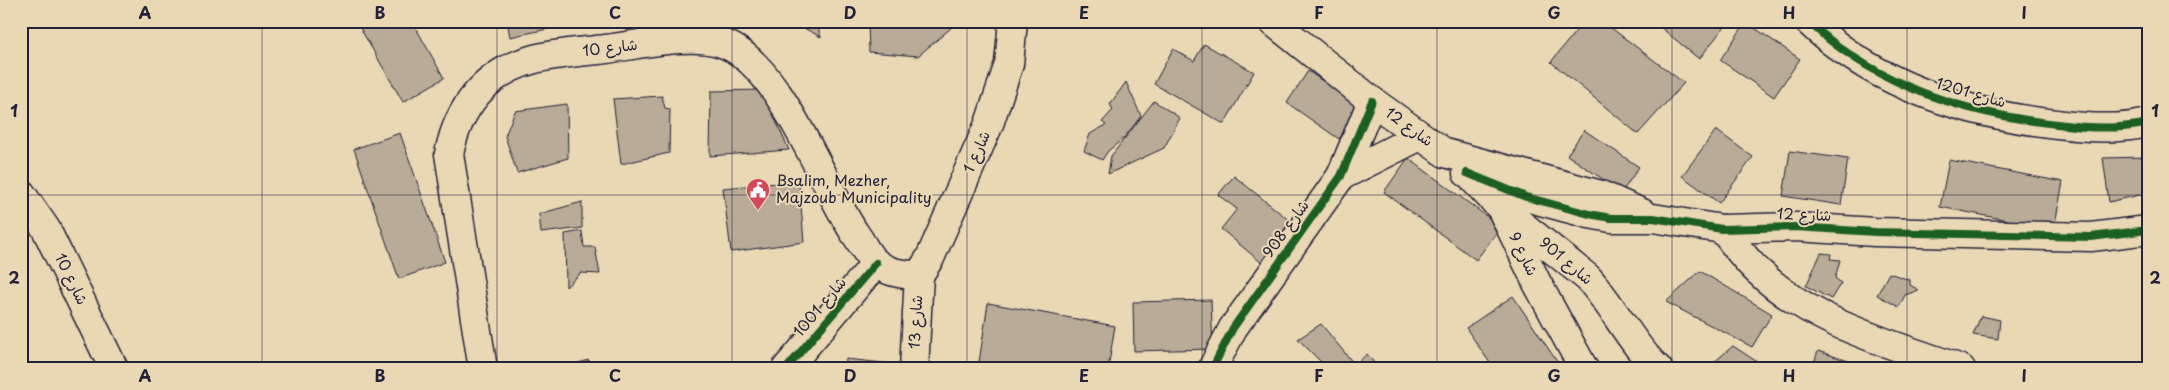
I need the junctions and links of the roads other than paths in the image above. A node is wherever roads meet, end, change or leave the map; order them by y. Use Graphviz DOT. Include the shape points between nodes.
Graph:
graph roads {
  1 [pos="1014,21"];
  2 [pos="1272,21"];
  3 [pos="1808,21"];
  4 [pos="1372,101"];
  5 [pos="2142,128"];
  6 [pos="1420,136"];
  7 [pos="1445,153"];
  8 [pos="1467,173"];
  9 [pos="1341,176"];
  10 [pos="21,193"];
  11 [pos="1501,208"];
  12 [pos="2148,217"];
  13 [pos="1653,218"];
  14 [pos="1722,228"];
  15 [pos="2136,231"];
  16 [pos="876,263"];
  17 [pos="919,275"];
  18 [pos="114,369"];
  19 [pos="483,369"];
  20 [pos="786,369"];
  21 [pos="914,369"];
  22 [pos="1212,369"];
  23 [pos="1584,369"];
  24 [pos="1658,369"];
  25 [pos="1961,369"];
  1 -- 17 [label="street, شارع 1" via="1009,64 989,124 930,258"];
  2 -- 4 [label="street, شارع 12"];
  3 -- 5 [label="street, شارع 1201" via="1860,61 1910,89 1964,108 2070,126"];
  4 -- 6 [label="street, شارع 12"];
  4 -- 9 [label="street, شارع 908"];
  6 -- 7 [label="street, شارع 12"];
  6 -- 9 [label="street, شارع 908"];
  7 -- 8 [label="street, شارع 9"];
  7 -- 13 [label="street, شارع 12" via="1601,195"];
  8 -- 11 [label="street, شارع 9"];
  8 -- 13 [label="street, شارع 12" via="1526,197 1589,214 1611,218"];
  9 -- 22 [label="street, شارع 908" via="1233,328"];
  10 -- 18 [label="street, شارع 10" via="46,229"];
  11 -- 23 [label="street, شارع 9"];
  11 -- 24 [label="street, شارع 901" via="1598,288 1628,336"];
  12 -- 15 [label="street, شارع 12"];
  13 -- 14 [label="street, شارع 12"];
  14 -- 15 [label="street, شارع 12" via="1796,227 2091,238"];
  14 -- 25 [label="street" via="1758,272 1789,297 1828,319"];
  16 -- 17 [label="street" via="903,275"];
  16 -- 19 [label="street, شارع 10" via="850,226 777,92 748,57 722,43 688,39 542,56 511,65 468,104 454,130 449,154"];
  16 -- 20 [label="street, شارع 1001"];
  17 -- 21 [label="street, شارع 13"];
}
